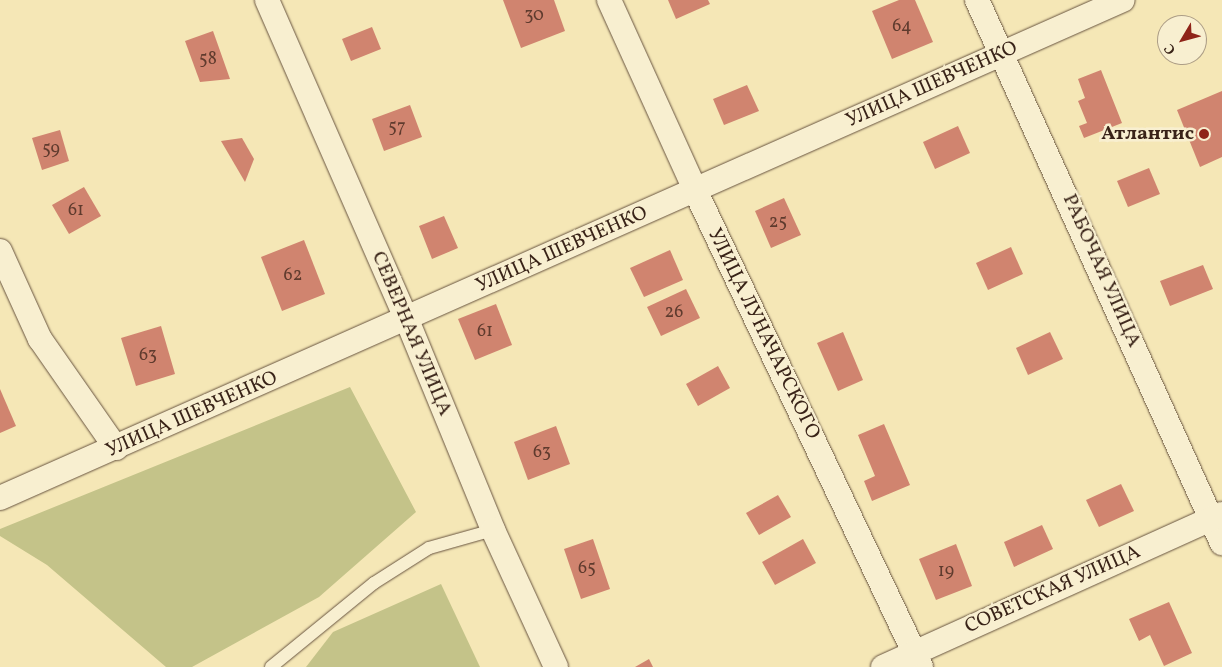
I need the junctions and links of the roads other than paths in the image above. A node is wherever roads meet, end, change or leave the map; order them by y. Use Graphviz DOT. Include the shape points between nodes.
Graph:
graph roads {
  1 [pos="267,0"];
  2 [pos="609,0"];
  3 [pos="977,0"];
  4 [pos="1123,0"];
  5 [pos="1001,54"];
  6 [pos="694,190"];
  7 [pos="0,250"];
  8 [pos="407,320"];
  9 [pos="116,448"];
  10 [pos="0,498"];
  11 [pos="1217,516"];
  12 [pos="492,530"];
  13 [pos="1222,543"];
  14 [pos="918,660"];
  15 [pos="271,667"];
  16 [pos="556,667"];
  17 [pos="883,667"];
  1 -- 8 [label="street, СЕВЕРНАЯ УЛИЦА"];
  2 -- 6 [label="street, УЛИЦА ЛУНАЧАРСКОГО"];
  3 -- 5 [label="street, РАБОЧАЯ УЛИЦА"];
  4 -- 5 [label="street, УЛИЦА ШЕВЧЕНКО"];
  5 -- 6 [label="street, УЛИЦА ШЕВЧЕНКО"];
  5 -- 11 [label="street, РАБОЧАЯ УЛИЦА"];
  6 -- 8 [label="street, УЛИЦА ШЕВЧЕНКО"];
  6 -- 14 [label="street, УЛИЦА ЛУНАЧАРСКОГО"];
  7 -- 9 [label="street" via="40,339"];
  8 -- 9 [label="street, УЛИЦА ШЕВЧЕНКО"];
  8 -- 12 [label="street, СЕВЕРНАЯ УЛИЦА"];
  9 -- 10 [label="street, УЛИЦА ШЕВЧЕНКО"];
  11 -- 13 [label="street, РАБОЧАЯ УЛИЦА"];
  11 -- 14 [label="street, СОВЕТСКАЯ УЛИЦА"];
  12 -- 15 [label="lane" via="421,553 374,583"];
  12 -- 16 [label="street, СЕВЕРНАЯ УЛИЦА"];
  14 -- 17 [label="street, СОВЕТСКАЯ УЛИЦА"];
}
